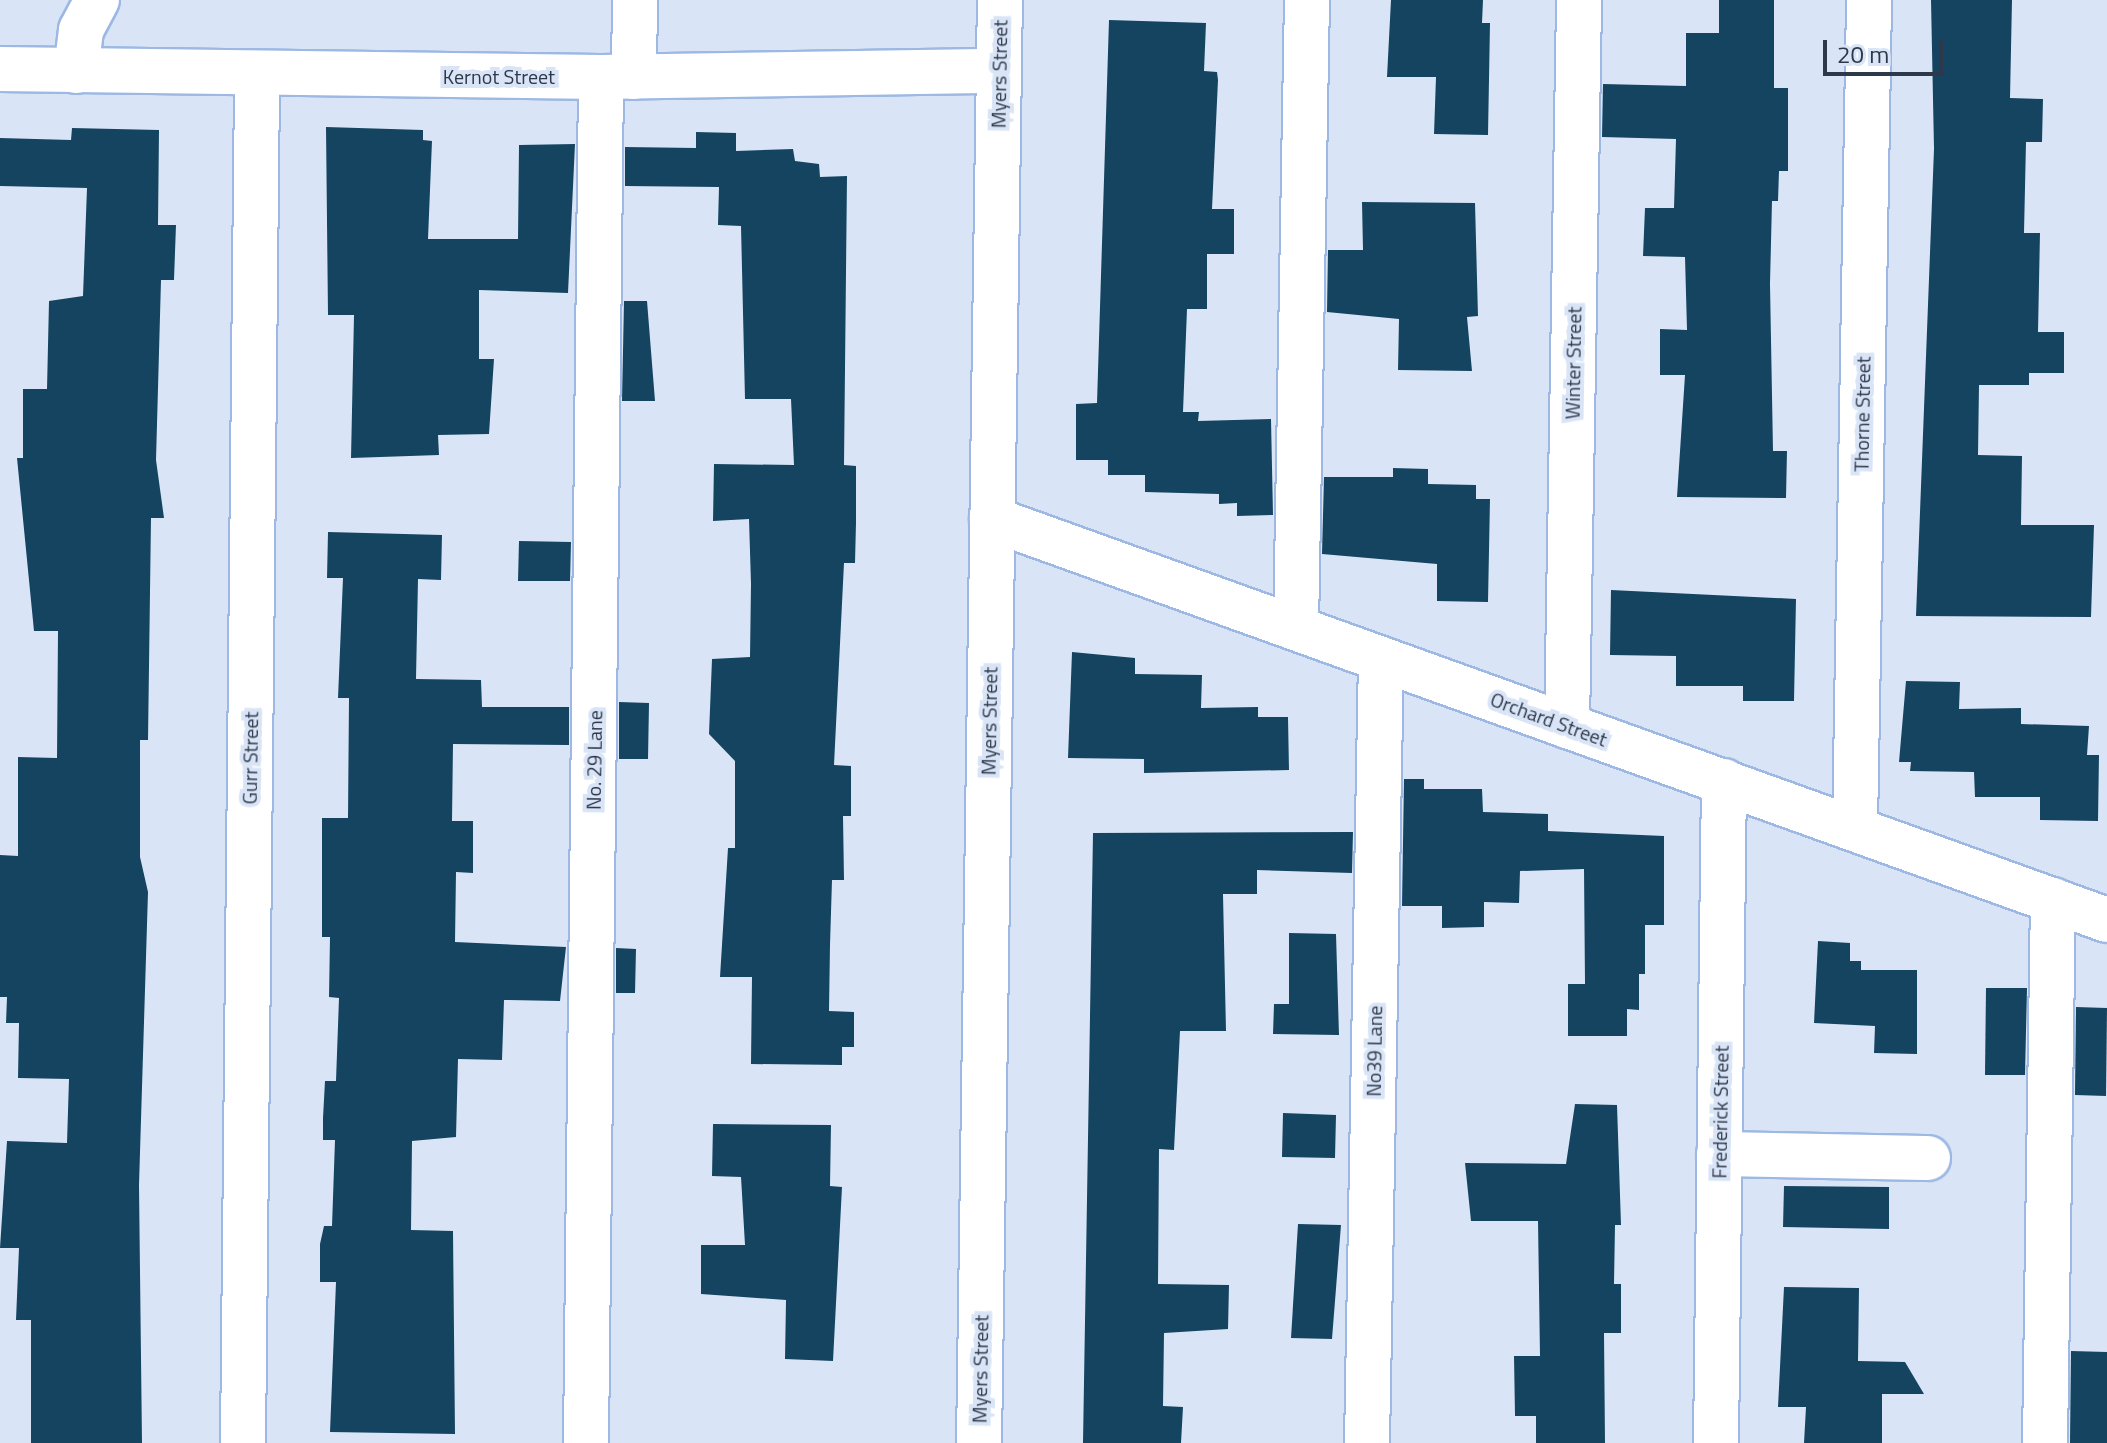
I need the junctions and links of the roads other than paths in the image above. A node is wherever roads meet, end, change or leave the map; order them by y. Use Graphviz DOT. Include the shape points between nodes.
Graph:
graph roads {
  1 [pos="97,0"];
  2 [pos="635,0"];
  3 [pos="1000,0"];
  4 [pos="1307,0"];
  5 [pos="1579,0"];
  6 [pos="1869,0"];
  7 [pos="0,69"];
  8 [pos="76,71"];
  9 [pos="999,71"];
  10 [pos="257,74"];
  11 [pos="618,77"];
  12 [pos="992,519"];
  13 [pos="1296,628"];
  14 [pos="1381,659"];
  15 [pos="1567,726"];
  16 [pos="1724,781"];
  17 [pos="1855,828"];
  18 [pos="2053,900"];
  19 [pos="2107,920"];
  20 [pos="1719,1154"];
  21 [pos="1928,1158"];
  22 [pos="243,1443"];
  23 [pos="586,1443"];
  24 [pos="979,1443"];
  25 [pos="1367,1443"];
  26 [pos="1716,1443"];
  27 [pos="2045,1443"];
  1 -- 8 [label="street" via="81,30"];
  2 -- 11 [label="street, No. 29 Lane"];
  3 -- 9 [label="street, Myers Street"];
  4 -- 13 [label="street"];
  5 -- 15 [label="street, Winter Street"];
  6 -- 17 [label="street, Thorne Street"];
  7 -- 8 [label="street, Kernot Street"];
  8 -- 10 [label="street, Kernot Street"];
  9 -- 11 [label="street, Kernot Street"];
  9 -- 12 [label="street, Myers Street"];
  10 -- 11 [label="street, Kernot Street"];
  10 -- 22 [label="street, Gurr Street"];
  11 -- 23 [label="street, No. 29 Lane"];
  12 -- 13 [label="street, Orchard Street"];
  12 -- 24 [label="street, Myers Street"];
  13 -- 14 [label="street, Orchard Street"];
  14 -- 15 [label="street, Orchard Street"];
  14 -- 25 [label="street, No39 Lane"];
  15 -- 16 [label="street, Orchard Street"];
  16 -- 17 [label="street, Orchard Street"];
  16 -- 20 [label="street, Frederick Street"];
  17 -- 18 [label="street, Orchard Street"];
  18 -- 19 [label="street, Orchard Street"];
  18 -- 27 [label="street"];
  20 -- 21 [label="street"];
  20 -- 26 [label="street, Frederick Street"];
}
